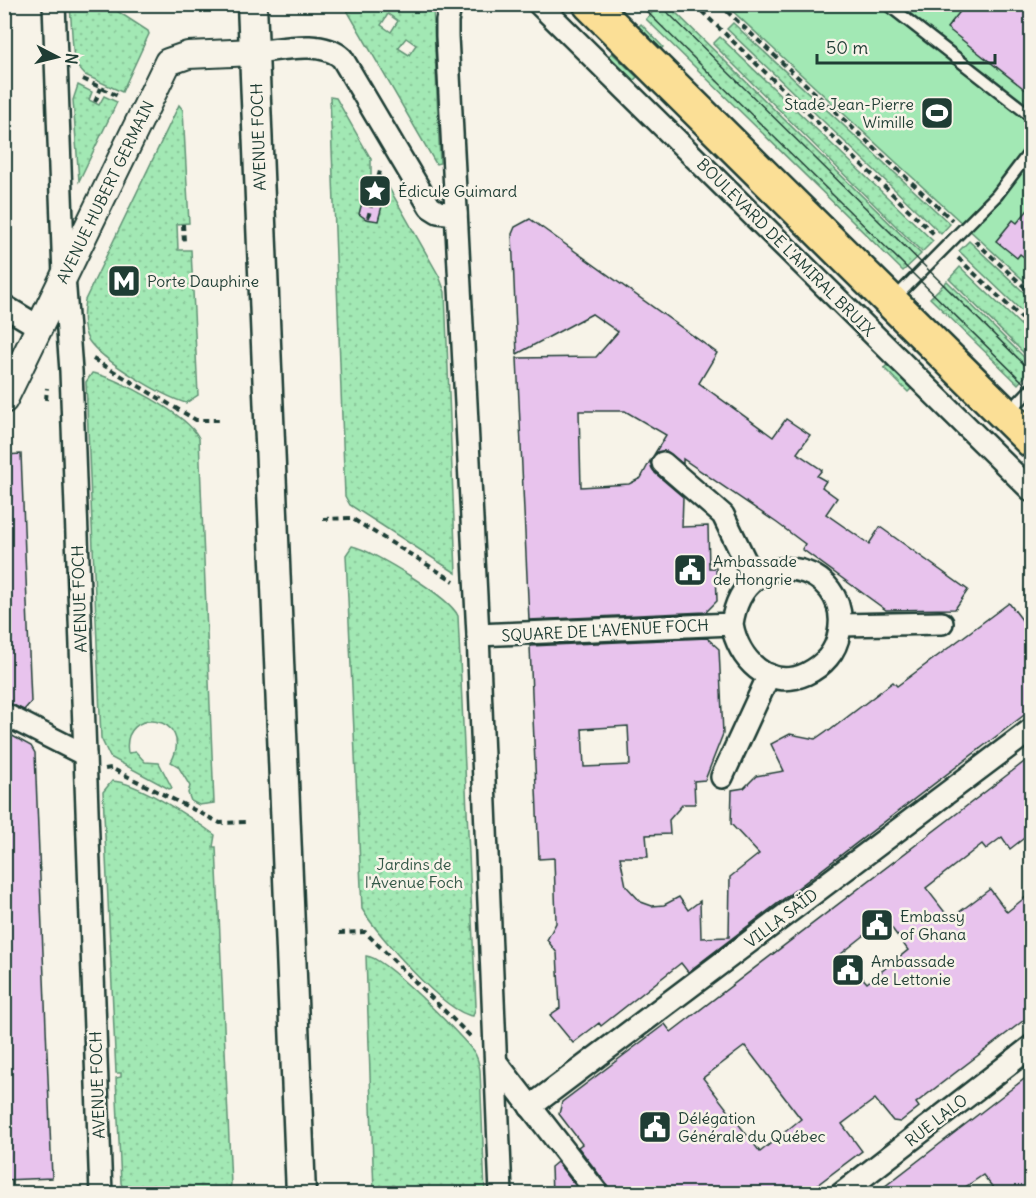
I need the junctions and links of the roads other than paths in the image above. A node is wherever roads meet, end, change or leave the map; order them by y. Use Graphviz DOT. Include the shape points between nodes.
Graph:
graph roads {
  1 [pos="54,4"];
  2 [pos="252,4"];
  3 [pos="452,4"];
  4 [pos="539,4"];
  5 [pos="590,4"];
  6 [pos="887,4"];
  7 [pos="254,52"];
  8 [pos="1032,117"];
  9 [pos="1032,148"];
  10 [pos="456,214"];
  11 [pos="64,276"];
  12 [pos="891,302"];
  13 [pos="4,306"];
  14 [pos="39,327"];
  15 [pos="1032,388"];
  16 [pos="4,400"];
  17 [pos="1006,415"];
  18 [pos="1032,441"];
  19 [pos="663,464"];
  20 [pos="1032,491"];
  21 [pos="754,579"];
  22 [pos="942,623"];
  23 [pos="732,624"];
  24 [pos="841,625"];
  25 [pos="478,635"];
  26 [pos="769,675"];
  27 [pos="4,714"];
  28 [pos="1032,729"];
  29 [pos="93,762"];
  30 [pos="722,777"];
  31 [pos="1032,1046"];
  32 [pos="496,1062"];
  33 [pos="530,1107"];
  34 [pos="101,1194"];
  35 [pos="301,1194"];
  36 [pos="501,1194"];
  37 [pos="598,1194"];
  38 [pos="841,1194"];
  1 -- 11 [label="street, AVENUE FOCH"];
  2 -- 7 [label="main road, AVENUE FOCH"];
  3 -- 10 [label="street" via="447,21"];
  4 -- 20 [label="street, BOULEVARD DE L'AMIRAL BRUIX"];
  5 -- 12 [label="main road, BOULEVARD DE L'AMIRAL BRUIX"];
  6 -- 8 [label="lane"];
  7 -- 10 [label="street" via="313,48 337,53 430,207"];
  7 -- 11 [label="street, AVENUE HUBERT GERMAIN" via="188,54 168,62"];
  7 -- 35 [label="main road, AVENUE FOCH"];
  9 -- 12 [label="lane" via="997,195"];
  10 -- 25 [label="street"];
  11 -- 14 [label="street, AVENUE HUBERT GERMAIN"];
  11 -- 29 [label="street, AVENUE FOCH"];
  12 -- 17 [label="main road, BOULEVARD DE L'AMIRAL BRUIX"];
  13 -- 14 [label="street"];
  14 -- 16 [label="street, AVENUE HUBERT GERMAIN"];
  15 -- 17 [label="lane"];
  17 -- 18 [label="main road, BOULEVARD DE L'AMIRAL BRUIX"];
  19 -- 21 [label="street" via="723,515"];
  21 -- 23 [label="street, SQUARE DE L'AVENUE FOCH" via="734,607"];
  21 -- 24 [label="street" via="787,568 804,571 832,592"];
  22 -- 24 [label="street"];
  23 -- 25 [label="street, SQUARE DE L'AVENUE FOCH"];
  23 -- 26 [label="street, SQUARE DE L'AVENUE FOCH" via="742,656"];
  24 -- 26 [label="street" via="838,642 818,668 786,678"];
  25 -- 32 [label="street"];
  26 -- 30 [label="street"];
  27 -- 29 [label="street"];
  28 -- 33 [label="street, VILLA SAÏD"];
  29 -- 34 [label="street, AVENUE FOCH"];
  31 -- 38 [label="street, RUE LALO"];
  32 -- 33 [label="street"];
  32 -- 36 [label="street"];
  33 -- 37 [label="street"];
}
